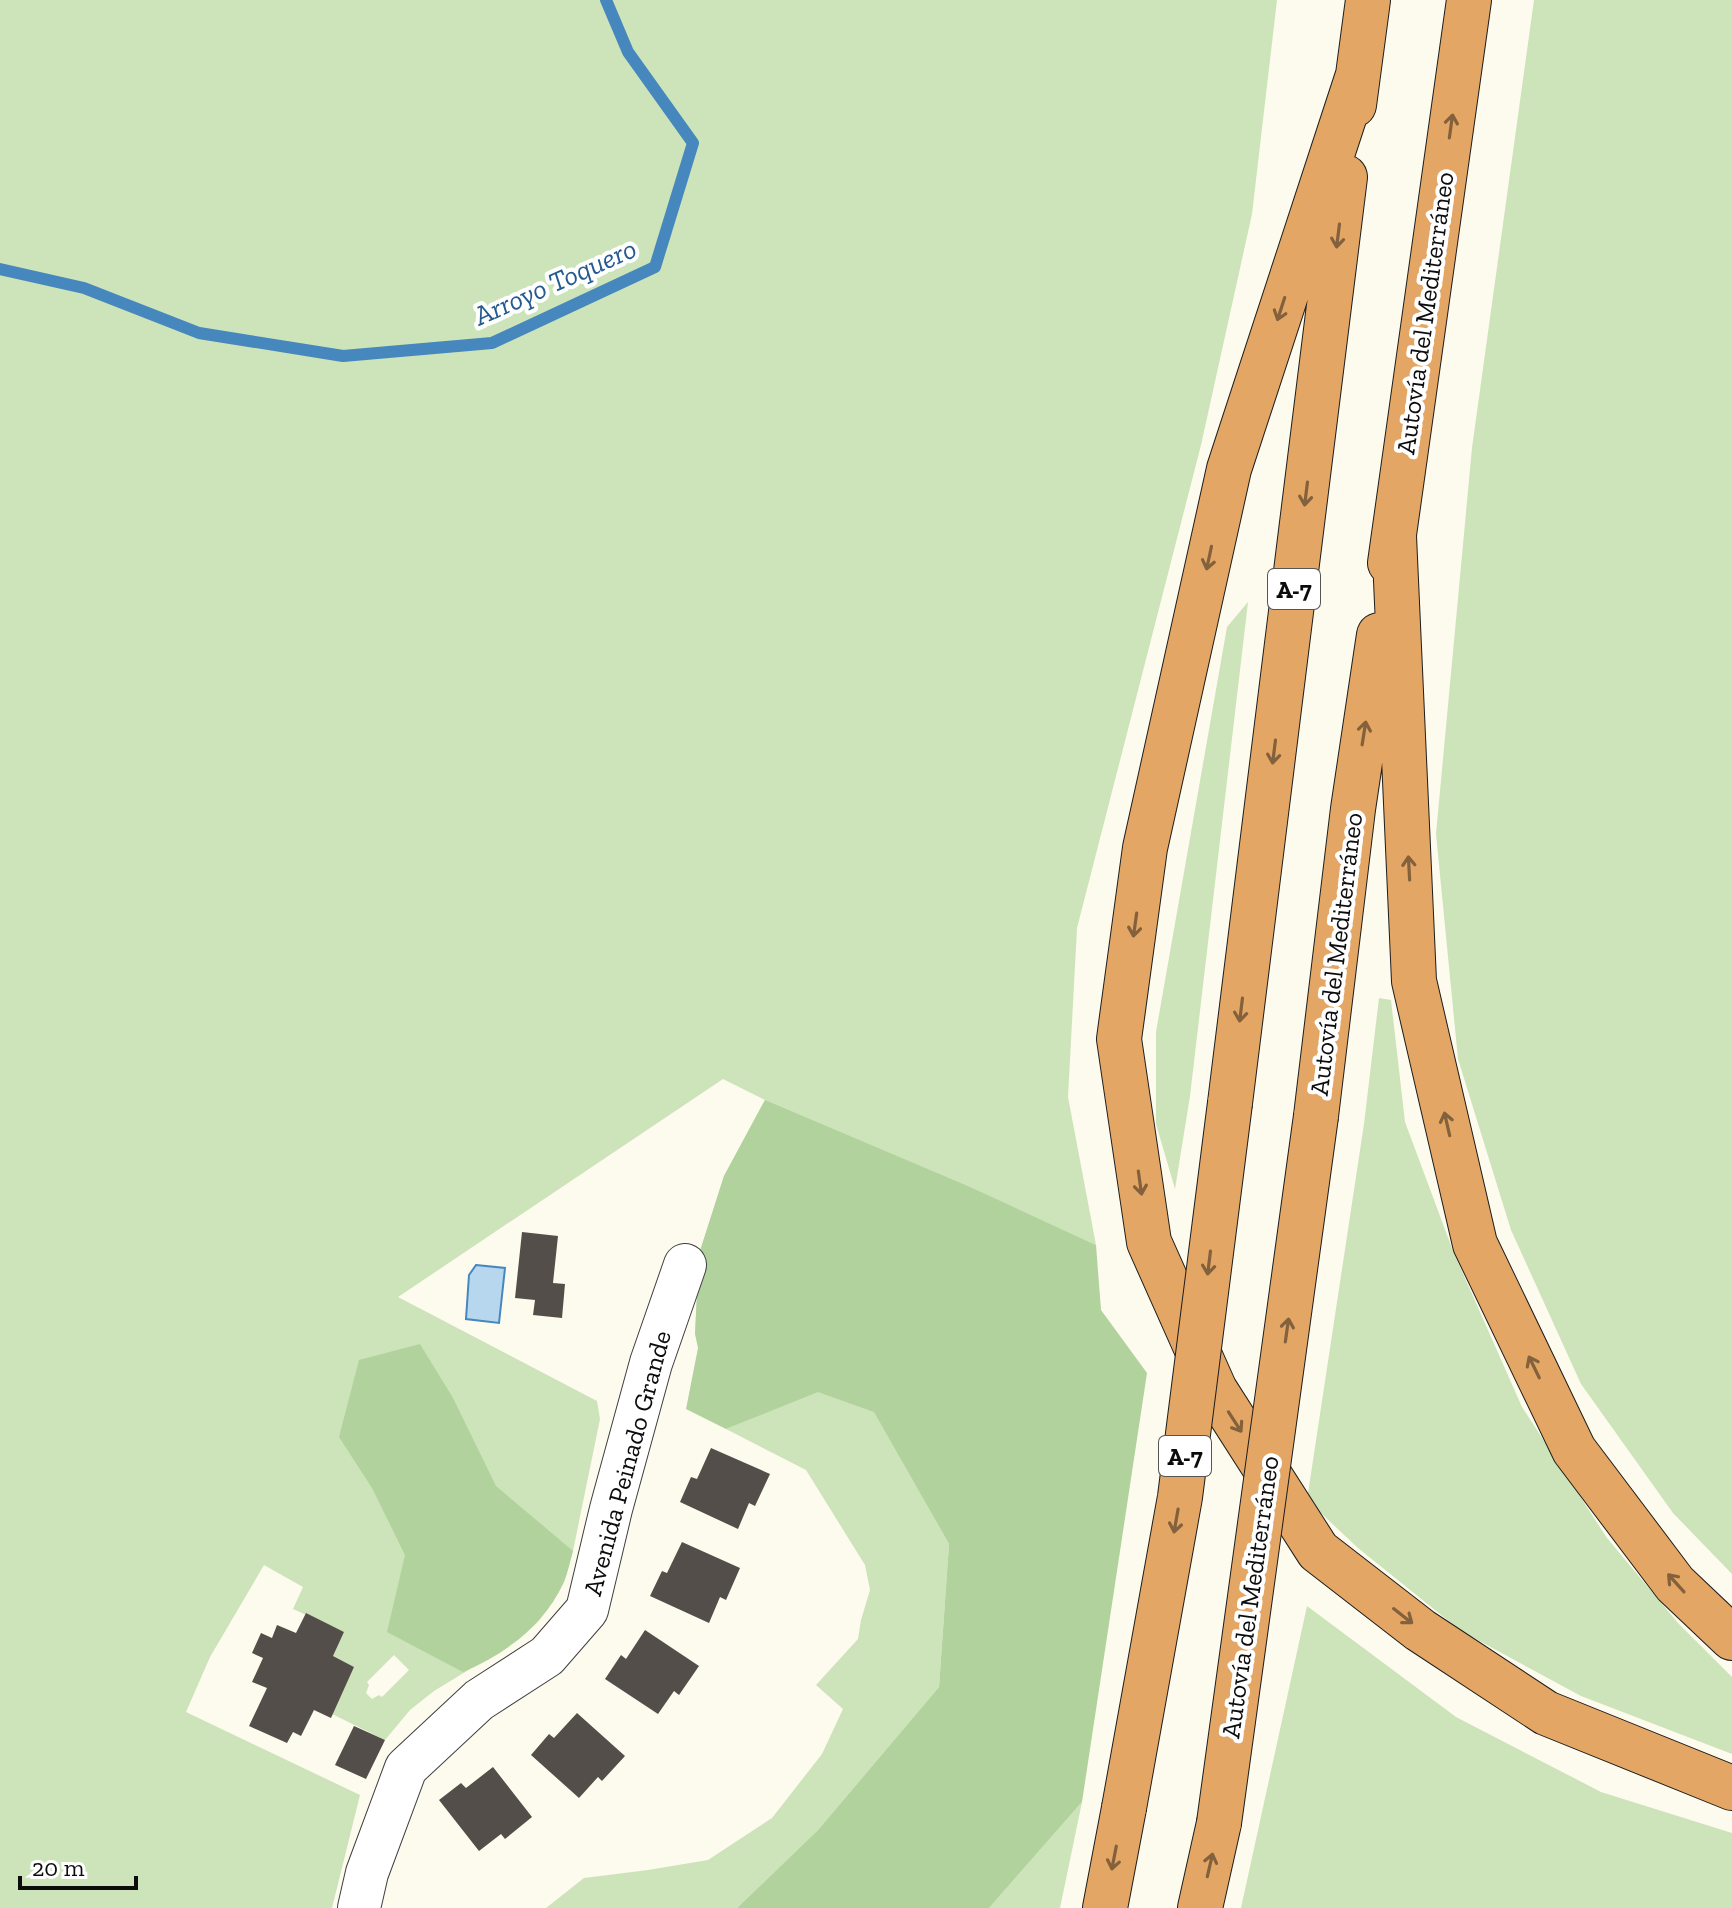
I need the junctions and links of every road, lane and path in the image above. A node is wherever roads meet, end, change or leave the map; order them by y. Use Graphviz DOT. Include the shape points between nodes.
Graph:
graph roads {
  1 [pos="1368,0"];
  2 [pos="1469,0"];
  3 [pos="1358,75"];
  4 [pos="1394,536"];
  5 [pos="685,1265"];
  6 [pos="1732,1638"];
  7 [pos="1732,1788"];
  8 [pos="359,1908"];
  9 [pos="1105,1908"];
  10 [pos="1200,1908"];
  1 -- 3 [label="highway, A-7"];
  4 -- 2 [label="highway, Autovía del Mediterráneo, one-way"];
  3 -- 7 [label="highway, one-way" via="1229,469 1145,848 1119,1039 1149,1242 1215,1390 1318,1551 1420,1630 1546,1713"];
  3 -- 9 [label="highway, A-7, one-way, bridge" via="1180,1497"];
  6 -- 4 [label="highway, one-way" via="1675,1584 1574,1450 1475,1244 1414,981"];
  10 -- 4 [label="highway, Autovía del Mediterráneo, one-way, bridge" via="1219,1823"];
  5 -- 8 [label="street, Avenida Peinado Grande" via="651,1363 587,1610 547,1656 479,1700 406,1768"];
}
